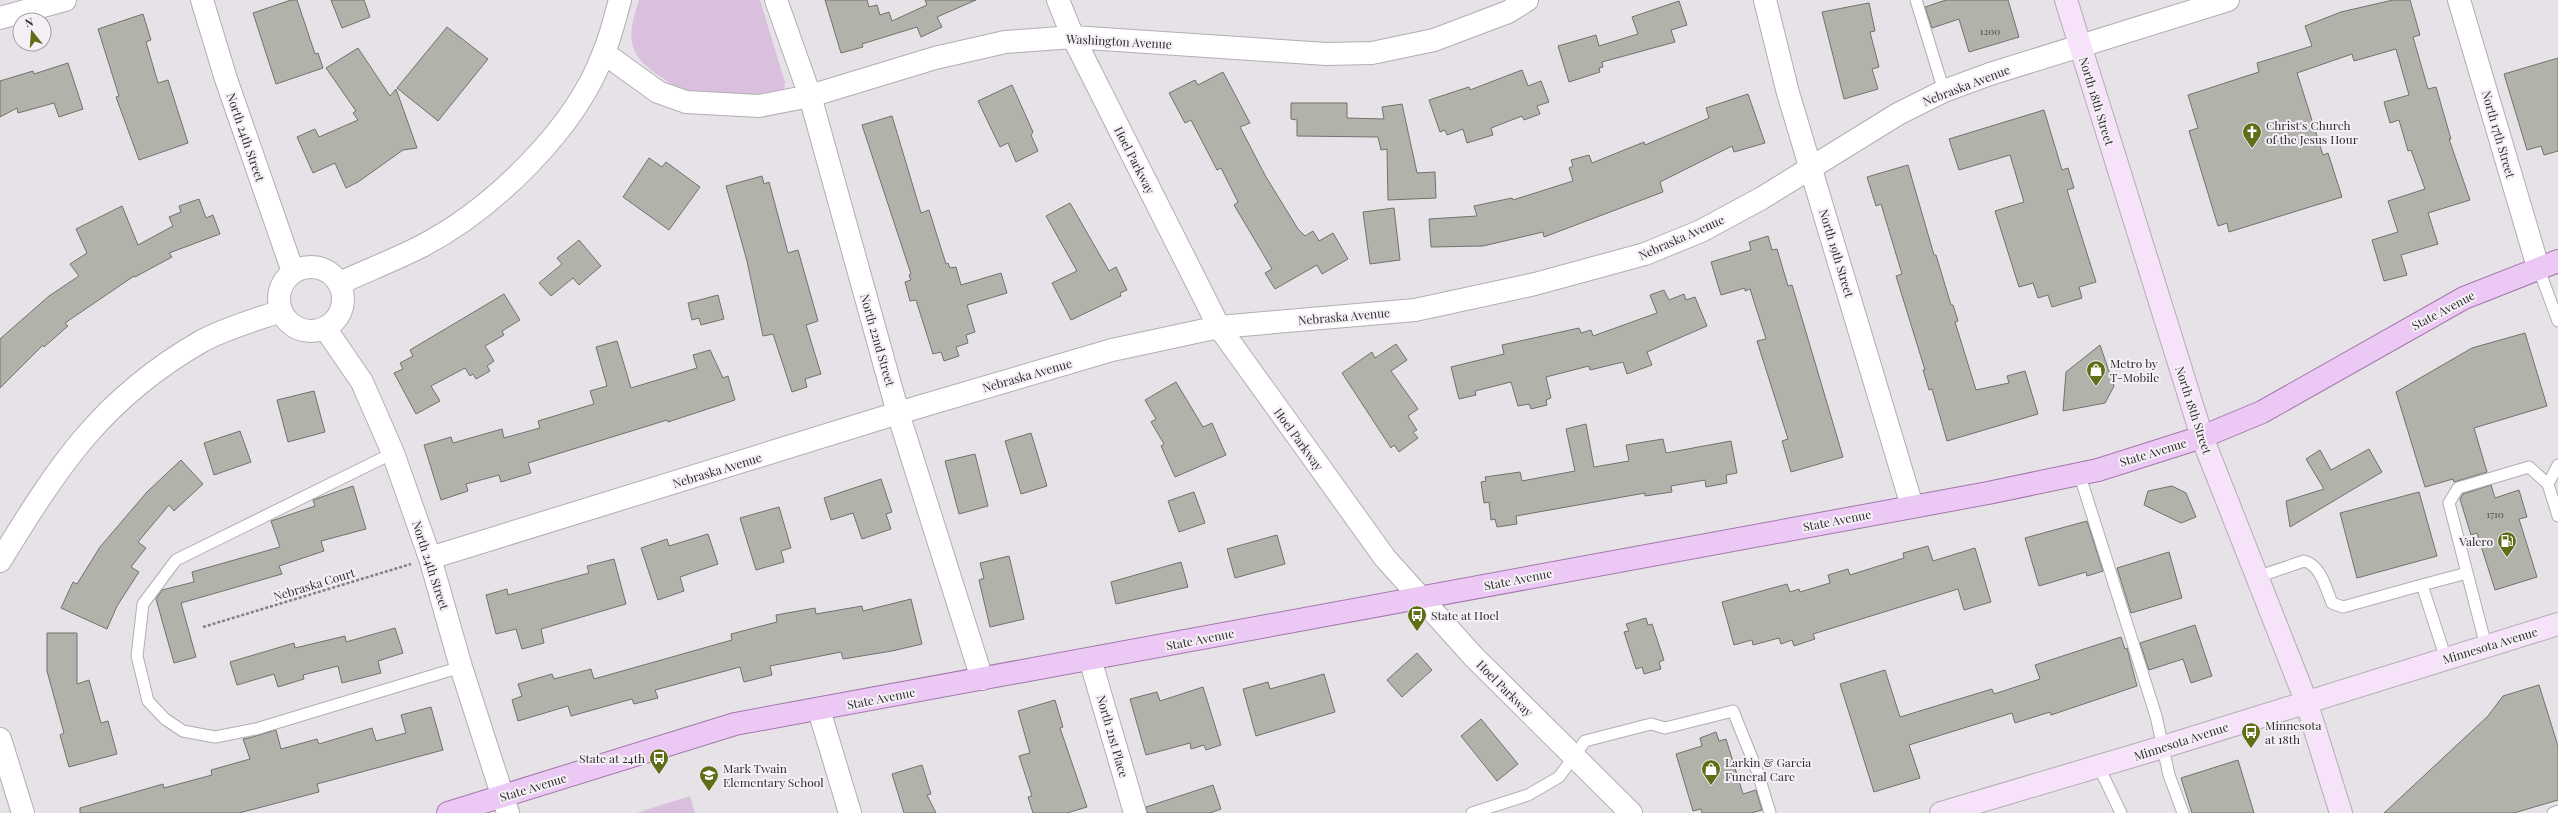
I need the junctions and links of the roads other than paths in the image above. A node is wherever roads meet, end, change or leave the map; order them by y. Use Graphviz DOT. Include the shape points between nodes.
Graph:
graph roads {
  1 [pos="65,0"];
  2 [pos="202,0"];
  3 [pos="620,0"];
  4 [pos="776,0"];
  5 [pos="1058,0"];
  6 [pos="1527,0"];
  7 [pos="1765,0"];
  8 [pos="1916,0"];
  9 [pos="2066,0"];
  10 [pos="2228,0"];
  11 [pos="2459,0"];
  12 [pos="2201,4"];
  13 [pos="1515,6"];
  14 [pos="0,18"];
  15 [pos="1073,37"];
  16 [pos="2080,46"];
  17 [pos="604,52"];
  18 [pos="1944,91"];
  19 [pos="810,96"];
  20 [pos="1811,167"];
  21 [pos="2548,264"];
  22 [pos="293,272"];
  23 [pos="340,283"];
  24 [pos="281,310"];
  25 [pos="2558,321"];
  26 [pos="1219,327"];
  27 [pos="325,328"];
  28 [pos="898,413"];
  29 [pos="2202,437"];
  30 [pos="392,453"];
  31 [pos="2558,465"];
  32 [pos="2080,473"];
  33 [pos="2548,484"];
  34 [pos="1912,506"];
  35 [pos="2558,516"];
  36 [pos="430,558"];
  37 [pos="0,561"];
  38 [pos="2468,573"];
  39 [pos="2257,577"];
  40 [pos="2422,585"];
  41 [pos="1420,597"];
  42 [pos="2558,624"];
  43 [pos="2486,646"];
  44 [pos="2446,658"];
  45 [pos="1090,659"];
  46 [pos="461,667"];
  47 [pos="982,679"];
  48 [pos="2306,701"];
  49 [pos="819,710"];
  50 [pos="0,739"];
  51 [pos="2163,747"];
  52 [pos="1574,757"];
  53 [pos="2099,767"];
  54 [pos="506,805"];
  55 [pos="2558,812"];
  56 [pos="22,813"];
  57 [pos="448,813"];
  58 [pos="850,813"];
  59 [pos="1135,813"];
  60 [pos="1472,813"];
  61 [pos="1631,813"];
  62 [pos="1770,813"];
  63 [pos="1941,813"];
  64 [pos="2121,813"];
  65 [pos="2183,813"];
  66 [pos="2341,813"];
  67 [pos="2553,813"];
  1 -- 14 [label="street"];
  2 -- 22 [label="street, North 24th Street" via="226,80"];
  3 -- 17 [label="street"];
  4 -- 19 [label="street, North 22nd Street"];
  5 -- 15 [label="street, Hoel Parkway"];
  6 -- 13 [label="street, Washington Avenue"];
  7 -- 20 [label="street, North 19th Street" via="1788,93"];
  8 -- 18 [label="lane"];
  9 -- 16 [label="main road, North 18th Street"];
  10 -- 12 [label="street, Nebraska Avenue"];
  11 -- 21 [label="street, North 17th Street"];
  12 -- 16 [label="street, Nebraska Avenue"];
  13 -- 15 [label="street, Washington Avenue" via="1434,40 1372,53 1326,54"];
  15 -- 19 [label="street, Washington Avenue" via="1005,42 935,58"];
  15 -- 26 [label="street, Hoel Parkway"];
  16 -- 18 [label="street, Nebraska Avenue"];
  16 -- 29 [label="main road, North 18th Street"];
  17 -- 19 [label="street, Washington Avenue" via="658,92 686,102 759,106"];
  17 -- 23 [label="street" via="578,102 562,125 506,186 450,229 421,246"];
  18 -- 20 [label="street, Nebraska Avenue" via="1898,114"];
  19 -- 28 [label="street, North 22nd Street"];
  20 -- 26 [label="street, Nebraska Avenue" via="1762,198 1702,230 1645,254 1535,284 1415,310"];
  20 -- 34 [label="street, North 19th Street"];
  21 -- 25 [label="lane"];
  21 -- 29 [label="main road, State Avenue" via="2464,298 2262,412"];
  22 -- 23 [label="street" via="303,268 319,268 333,275"];
  22 -- 24 [label="street" via="280,289"];
  23 -- 27 [label="street" via="343,293 342,308 334,322"];
  24 -- 27 [label="street" via="294,327 304,331"];
  24 -- 37 [label="street" via="203,340 137,384 83,436 53,476"];
  26 -- 28 [label="street, Nebraska Avenue" via="1112,350"];
  26 -- 41 [label="street, Hoel Parkway" via="1388,563"];
  27 -- 30 [label="street, North 24th Street" via="362,382"];
  28 -- 36 [label="street, Nebraska Avenue"];
  28 -- 47 [label="street, North 22nd Street"];
  29 -- 32 [label="main road, State Avenue"];
  29 -- 39 [label="main road, North 18th Street"];
  30 -- 36 [label="street, North 24th Street"];
  30 -- 46 [label="lane" via="176,560 143,604 137,656 148,701 165,719 183,731 215,737 256,729"];
  31 -- 33 [label="lane"];
  32 -- 34 [label="main road, State Avenue"];
  32 -- 51 [label="lane" via="2154,709"];
  33 -- 35 [label="lane"];
  33 -- 38 [label="lane" via="2529,467 2458,488 2449,503"];
  34 -- 41 [label="main road, State Avenue"];
  36 -- 46 [label="street, North 24th Street"];
  38 -- 40 [label="lane"];
  38 -- 43 [label="lane"];
  39 -- 40 [label="lane" via="2304,562 2311,563 2318,569 2332,603 2343,607"];
  39 -- 48 [label="main road, North 18th Street"];
  40 -- 44 [label="lane"];
  41 -- 45 [label="main road, State Avenue"];
  41 -- 52 [label="street, Hoel Parkway" via="1473,656"];
  42 -- 43 [label="main road, Minnesota Avenue"];
  43 -- 44 [label="main road, Minnesota Avenue"];
  44 -- 48 [label="main road, Minnesota Avenue"];
  45 -- 47 [label="main road, State Avenue"];
  45 -- 59 [label="street, North 21st Place"];
  46 -- 54 [label="street, North 24th Street"];
  47 -- 49 [label="main road, State Avenue"];
  48 -- 51 [label="main road, Minnesota Avenue"];
  48 -- 66 [label="main road, North 18th Street"];
  49 -- 54 [label="main road, State Avenue" via="735,724"];
  49 -- 58 [label="street"];
  50 -- 56 [label="street"];
  51 -- 53 [label="main road, Minnesota Avenue"];
  51 -- 65 [label="lane" via="2169,775"];
  52 -- 60 [label="lane" via="1559,777 1528,795"];
  52 -- 61 [label="street, Hoel Parkway"];
  52 -- 62 [label="lane" via="1585,741 1598,737 1651,724 1665,728 1732,712 1758,773"];
  53 -- 63 [label="main road, Minnesota Avenue"];
  53 -- 64 [label="lane"];
  54 -- 57 [label="main road, State Avenue"];
  55 -- 67 [label="lane"];
}
